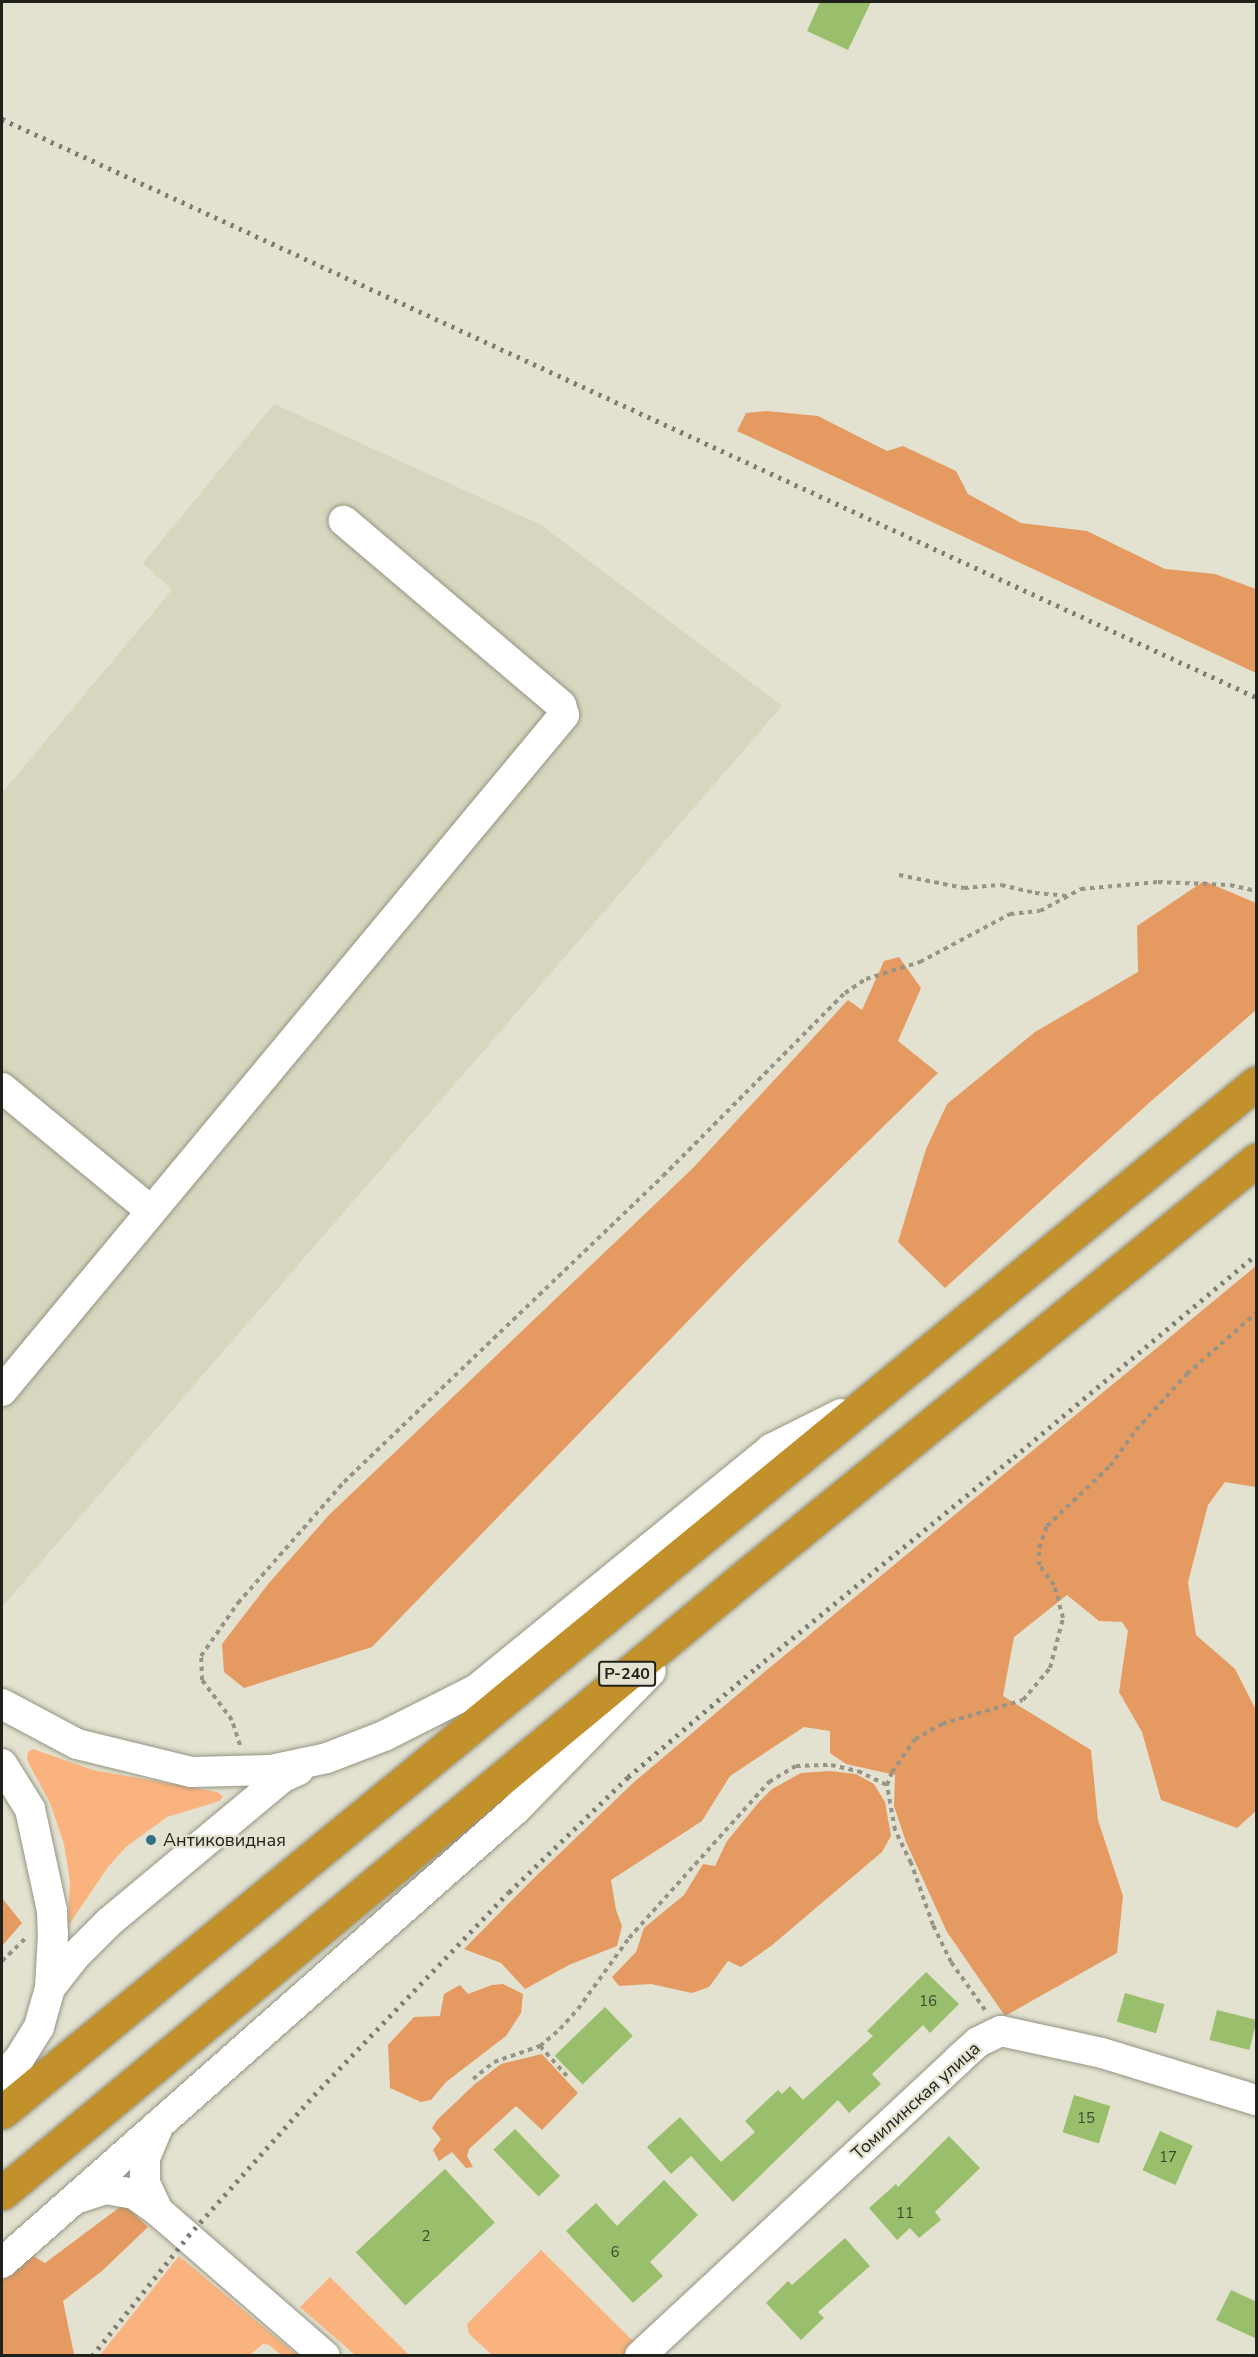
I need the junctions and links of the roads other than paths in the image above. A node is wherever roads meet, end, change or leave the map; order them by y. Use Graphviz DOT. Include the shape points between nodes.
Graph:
graph roads {
  1 [pos="344,521"];
  2 [pos="1257,1083"];
  3 [pos="2,1088"];
  4 [pos="1257,1160"];
  5 [pos="152,1211"];
  6 [pos="2,1391"];
  7 [pos="870,1399"];
  8 [pos="737,1583"];
  9 [pos="2,1704"];
  10 [pos="327,1758"];
  11 [pos="2,1764"];
  12 [pos="50,1988"];
  13 [pos="2,2078"];
  14 [pos="1257,2100"];
  15 [pos="2,2112"];
  16 [pos="158,2125"];
  17 [pos="2,2193"];
  18 [pos="75,2199"];
  19 [pos="158,2211"];
  20 [pos="2,2263"];
  21 [pos="325,2355"];
  22 [pos="640,2355"];
  1 -- 5 [label="street" via="561,705 564,715"];
  2 -- 7 [label="highway"];
  3 -- 5 [label="street"];
  4 -- 8 [label="highway, Р-240"];
  5 -- 6 [label="street"];
  7 -- 10 [label="street" via="771,1449 477,1689 384,1736"];
  7 -- 15 [label="highway"];
  8 -- 16 [label="street" via="515,1809"];
  8 -- 17 [label="highway, Р-240"];
  9 -- 10 [label="street" via="77,1744 191,1772 271,1770"];
  10 -- 12 [label="street" via="283,1777 248,1805 109,1923 74,1957"];
  11 -- 12 [label="street" via="30,1809 43,1866 52,1911"];
  12 -- 13 [label="street" via="39,2027"];
  14 -- 22 [label="street, Томилинская улица" via="1102,2053 1000,2031 964,2054"];
  16 -- 18 [label="street"];
  16 -- 19 [label="street" via="145,2158 145,2183"];
  18 -- 19 [label="street" via="106,2189 134,2194"];
  18 -- 20 [label="street"];
  19 -- 21 [label="street"];
}
